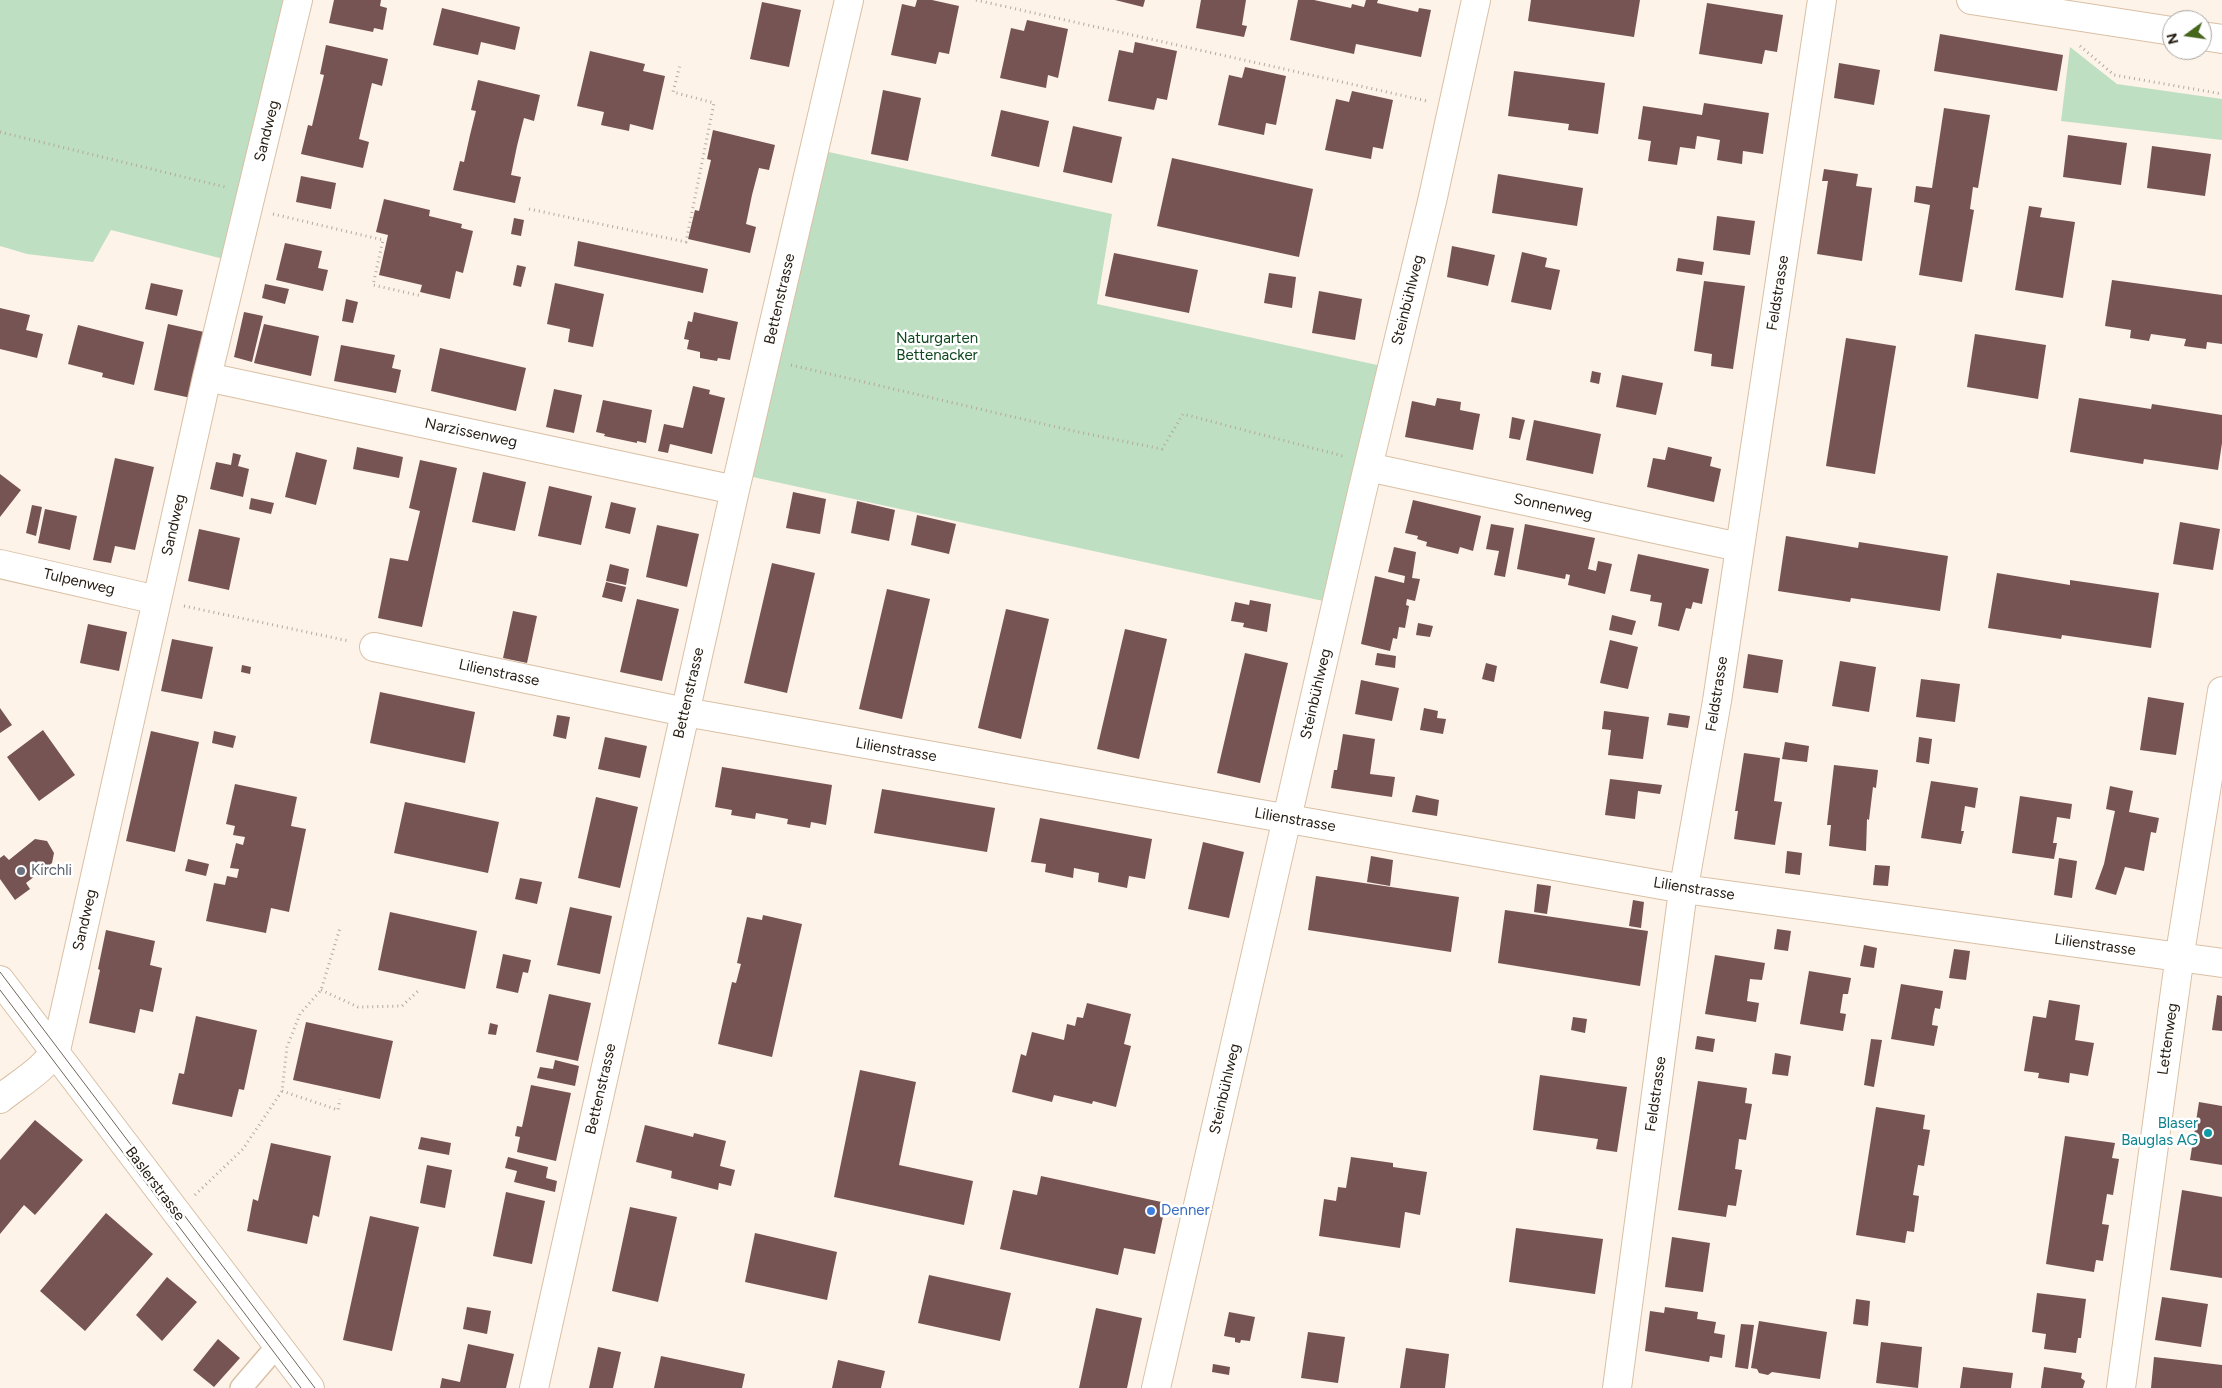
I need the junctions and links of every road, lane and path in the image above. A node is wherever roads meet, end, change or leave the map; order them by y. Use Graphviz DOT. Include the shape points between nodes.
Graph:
graph roads {
  1 [pos="298,0"];
  2 [pos="849,0"];
  3 [pos="976,0"];
  4 [pos="1476,0"];
  5 [pos="1822,0"];
  6 [pos="1972,0"];
  7 [pos="2066,7"];
  8 [pos="2162,29"];
  9 [pos="680,66"];
  10 [pos="2222,94"];
  11 [pos="1452,107"];
  12 [pos="0,132"];
  13 [pos="250,201"];
  14 [pos="529,209"];
  15 [pos="422,296"];
  16 [pos="766,358"];
  17 [pos="207,377"];
  18 [pos="1368,465"];
  19 [pos="735,490"];
  20 [pos="1739,548"];
  21 [pos="0,564"];
  22 [pos="157,600"];
  23 [pos="374,647"];
  24 [pos="2222,691"];
  25 [pos="685,712"];
  26 [pos="1287,819"];
  27 [pos="1684,888"];
  28 [pos="340,928"];
  29 [pos="2180,956"];
  30 [pos="2222,963"];
  31 [pos="0,980"];
  32 [pos="321,990"];
  33 [pos="418,991"];
  34 [pos="55,1052"];
  35 [pos="282,1091"];
  36 [pos="0,1099"];
  37 [pos="340,1099"];
  38 [pos="176,1212"];
  39 [pos="277,1346"];
  40 [pos="241,1388"];
  41 [pos="310,1388"];
  42 [pos="534,1388"];
  43 [pos="1156,1388"];
  44 [pos="1617,1388"];
  45 [pos="2121,1388"];
  1 -- 13 [label="street, Sandweg"];
  2 -- 16 [label="street, Bettenstrasse"];
  3 -- 11 [label="path"];
  4 -- 11 [label="street, Steinbühlweg"];
  5 -- 20 [label="street, Feldstrasse"];
  6 -- 7 [label="street"];
  7 -- 8 [label="street"];
  7 -- 10 [label="path" via="2068,35 2114,75"];
  9 -- 14 [label="path" via="674,92 714,103 686,242"];
  11 -- 18 [label="street, Steinbühlweg"];
  12 -- 13 [label="path"];
  13 -- 15 [label="path" via="383,240 373,285"];
  13 -- 17 [label="street, Sandweg"];
  16 -- 18 [label="path" via="1078,432 1162,448 1183,414"];
  16 -- 19 [label="street, Bettenstrasse"];
  17 -- 19 [label="street, Narzissenweg"];
  17 -- 22 [label="street, Sandweg"];
  18 -- 20 [label="street, Sonnenweg"];
  18 -- 26 [label="street, Steinbühlweg"];
  19 -- 25 [label="street, Bettenstrasse"];
  20 -- 27 [label="street, Feldstrasse" via="1717,701"];
  21 -- 22 [label="street, Tulpenweg"];
  22 -- 23 [label="path"];
  22 -- 34 [label="street, Sandweg"];
  23 -- 25 [label="street, Lilienstrasse"];
  24 -- 29 [label="street, Lettenweg"];
  25 -- 26 [label="street, Lilienstrasse"];
  25 -- 42 [label="street, Bettenstrasse"];
  26 -- 27 [label="street, Lilienstrasse"];
  26 -- 43 [label="street, Steinbühlweg"];
  27 -- 29 [label="street, Lilienstrasse"];
  27 -- 44 [label="street, Feldstrasse"];
  28 -- 32 [label="path"];
  29 -- 30 [label="street, Lilienstrasse"];
  29 -- 45 [label="street, Lettenweg"];
  31 -- 34 [label="street, Baslerstrasse"];
  32 -- 33 [label="path" via="358,1007 402,1006"];
  32 -- 35 [label="path" via="300,1014 287,1047"];
  34 -- 36 [label="street"];
  34 -- 38 [label="street, Baslerstrasse"];
  35 -- 37 [label="path" via="338,1110"];
  35 -- 38 [label="path" via="243,1149"];
  38 -- 39 [label="street, Baslerstrasse"];
  39 -- 40 [label="street"];
  39 -- 41 [label="street, Baslerstrasse"];
}
